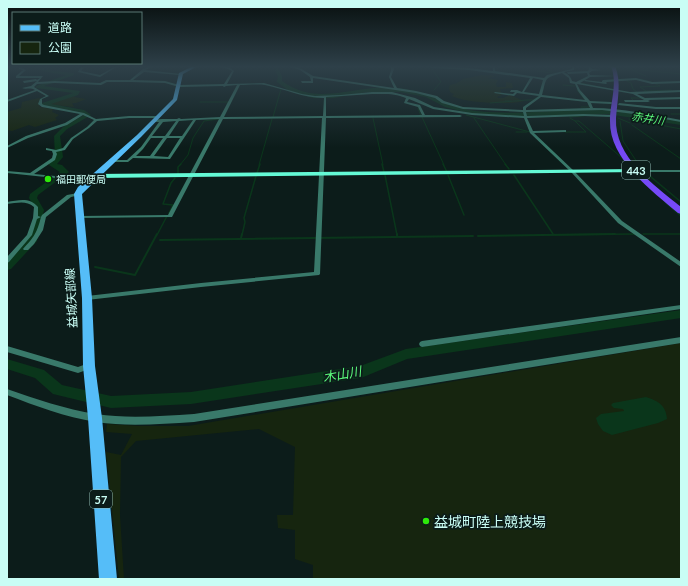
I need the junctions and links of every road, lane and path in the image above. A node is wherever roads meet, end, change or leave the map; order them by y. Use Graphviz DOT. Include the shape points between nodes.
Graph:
graph roads {
  1 [pos="28,93"];
  2 [pos="43,93"];
  3 [pos="177,93"];
  4 [pos="235,93"];
  5 [pos="297,93"];
  6 [pos="362,93"];
  7 [pos="394,93"];
  8 [pos="418,93"];
  9 [pos="498,93"];
  10 [pos="515,93"];
  11 [pos="529,93"];
  12 [pos="582,93"];
  13 [pos="614,93"];
  14 [pos="634,93"];
  15 [pos="504,94"];
  16 [pos="405,96"];
  17 [pos="540,96"];
  18 [pos="325,97"];
  19 [pos="611,98"];
  20 [pos="681,98"];
  21 [pos="645,99"];
  22 [pos="7,101"];
  23 [pos="589,102"];
  24 [pos="619,104"];
  25 [pos="624,105"];
  26 [pos="681,108"];
  27 [pos="592,109"];
  28 [pos="466,113"];
  29 [pos="613,113"];
  30 [pos="525,114"];
  31 [pos="85,115"];
  32 [pos="424,116"];
  33 [pos="323,117"];
  34 [pos="221,118"];
  35 [pos="158,119"];
  36 [pos="179,119"];
  37 [pos="195,119"];
  38 [pos="96,120"];
  39 [pos="681,121"];
  40 [pos="565,131"];
  41 [pos="531,132"];
  42 [pos="149,137"];
  43 [pos="166,137"];
  44 [pos="183,137"];
  45 [pos="7,147"];
  46 [pos="47,149"];
  47 [pos="55,151"];
  48 [pos="132,157"];
  49 [pos="151,158"];
  50 [pos="112,160"];
  51 [pos="637,171"];
  52 [pos="681,171"];
  53 [pos="7,172"];
  54 [pos="573,172"];
  55 [pos="31,174"];
  56 [pos="320,175"];
  57 [pos="94,176"];
  58 [pos="190,176"];
  59 [pos="78,194"];
  60 [pos="7,203"];
  61 [pos="681,211"];
  62 [pos="80,216"];
  63 [pos="43,217"];
  64 [pos="36,218"];
  65 [pos="26,249"];
  66 [pos="7,261"];
  67 [pos="681,265"];
  68 [pos="87,298"];
  69 [pos="681,307"];
  70 [pos="681,340"];
  71 [pos="422,344"];
  72 [pos="7,349"];
  73 [pos="90,372"];
  74 [pos="7,392"];
  75 [pos="95,418"];
  76 [pos="108,579"];
  1 -- 22 [label="street"];
  2 -- 31 [label="street" via="48,96 41,99 40,104 43,106"];
  3 -- 35 [label="main road"];
  4 -- 34 [label="street"];
  5 -- 18 [label="street"];
  6 -- 18 [label="street"];
  7 -- 16 [label="street"];
  8 -- 30 [label="street" via="436,97 459,107"];
  9 -- 15 [label="street"];
  10 -- 15 [label="street" via="514,96"];
  11 -- 17 [label="street"];
  12 -- 23 [label="street"];
  13 -- 19 [label="highway, 443"];
  14 -- 21 [label="street"];
  16 -- 28 [label="street" via="433,108"];
  16 -- 32 [label="street" via="408,98 405,102 419,106"];
  17 -- 23 [label="street"];
  17 -- 30 [label="street" via="525,107"];
  18 -- 33 [label="street"];
  19 -- 23 [label="street" via="611,103"];
  19 -- 29 [label="highway, 443"];
  20 -- 21 [label="street"];
  21 -- 25 [label="street" via="648,101 624,101"];
  23 -- 27 [label="street"];
  24 -- 25 [label="street"];
  25 -- 26 [label="street"];
  27 -- 29 [label="street"];
  27 -- 30 [label="street" via="557,109"];
  28 -- 30 [label="street"];
  28 -- 32 [label="street" via="461,116"];
  29 -- 30 [label="street"];
  29 -- 39 [label="street"];
  29 -- 51 [label="highway, 443" via="618,144"];
  30 -- 41 [label="street"];
  31 -- 38 [label="street"];
  31 -- 45 [label="street"];
  32 -- 33 [label="street"];
  33 -- 34 [label="street"];
  33 -- 56 [label="street"];
  34 -- 37 [label="street"];
  34 -- 58 [label="street"];
  35 -- 36 [label="street"];
  35 -- 38 [label="street" via="129,117"];
  35 -- 42 [label="street"];
  35 -- 50 [label="main road"];
  36 -- 37 [label="street"];
  36 -- 43 [label="street"];
  37 -- 44 [label="street"];
  38 -- 47 [label="street" via="89,128 66,143 65,148"];
  40 -- 41 [label="street"];
  41 -- 54 [label="street"];
  42 -- 43 [label="street"];
  42 -- 48 [label="street"];
  43 -- 44 [label="street"];
  43 -- 49 [label="street"];
  44 -- 49 [label="street" via="169,158"];
  46 -- 47 [label="street"];
  47 -- 55 [label="street" via="54,159"];
  48 -- 49 [label="street"];
  48 -- 50 [label="street" via="128,161"];
  50 -- 57 [label="main road"];
  51 -- 52 [label="street"];
  51 -- 54 [label="street"];
  51 -- 61 [label="highway, 443"];
  53 -- 55 [label="street"];
  54 -- 56 [label="street"];
  54 -- 67 [label="street" via="620,222"];
  55 -- 57 [label="street" via="55,177"];
  56 -- 58 [label="street"];
  56 -- 68 [label="street" via="317,274 201,284"];
  57 -- 58 [label="street"];
  57 -- 59 [label="main road"];
  58 -- 62 [label="street" via="170,216"];
  59 -- 62 [label="main road, 益城矢部線 / 57"];
  59 -- 63 [label="street" via="69,196"];
  60 -- 64 [label="street" via="25,200 30,202 36,207"];
  62 -- 68 [label="main road, 益城矢部線 / 57"];
  63 -- 64 [label="street"];
  63 -- 65 [label="street" via="40,230"];
  64 -- 66 [label="street" via="28,235"];
  68 -- 73 [label="main road, 益城矢部線 / 57"];
  69 -- 71 [label="street"];
  70 -- 75 [label="street" via="194,418"];
  72 -- 73 [label="street"];
  73 -- 75 [label="main road, 益城矢部線 / 57"];
  74 -- 75 [label="street"];
  75 -- 76 [label="main road, 益城矢部線 / 57"];
}
